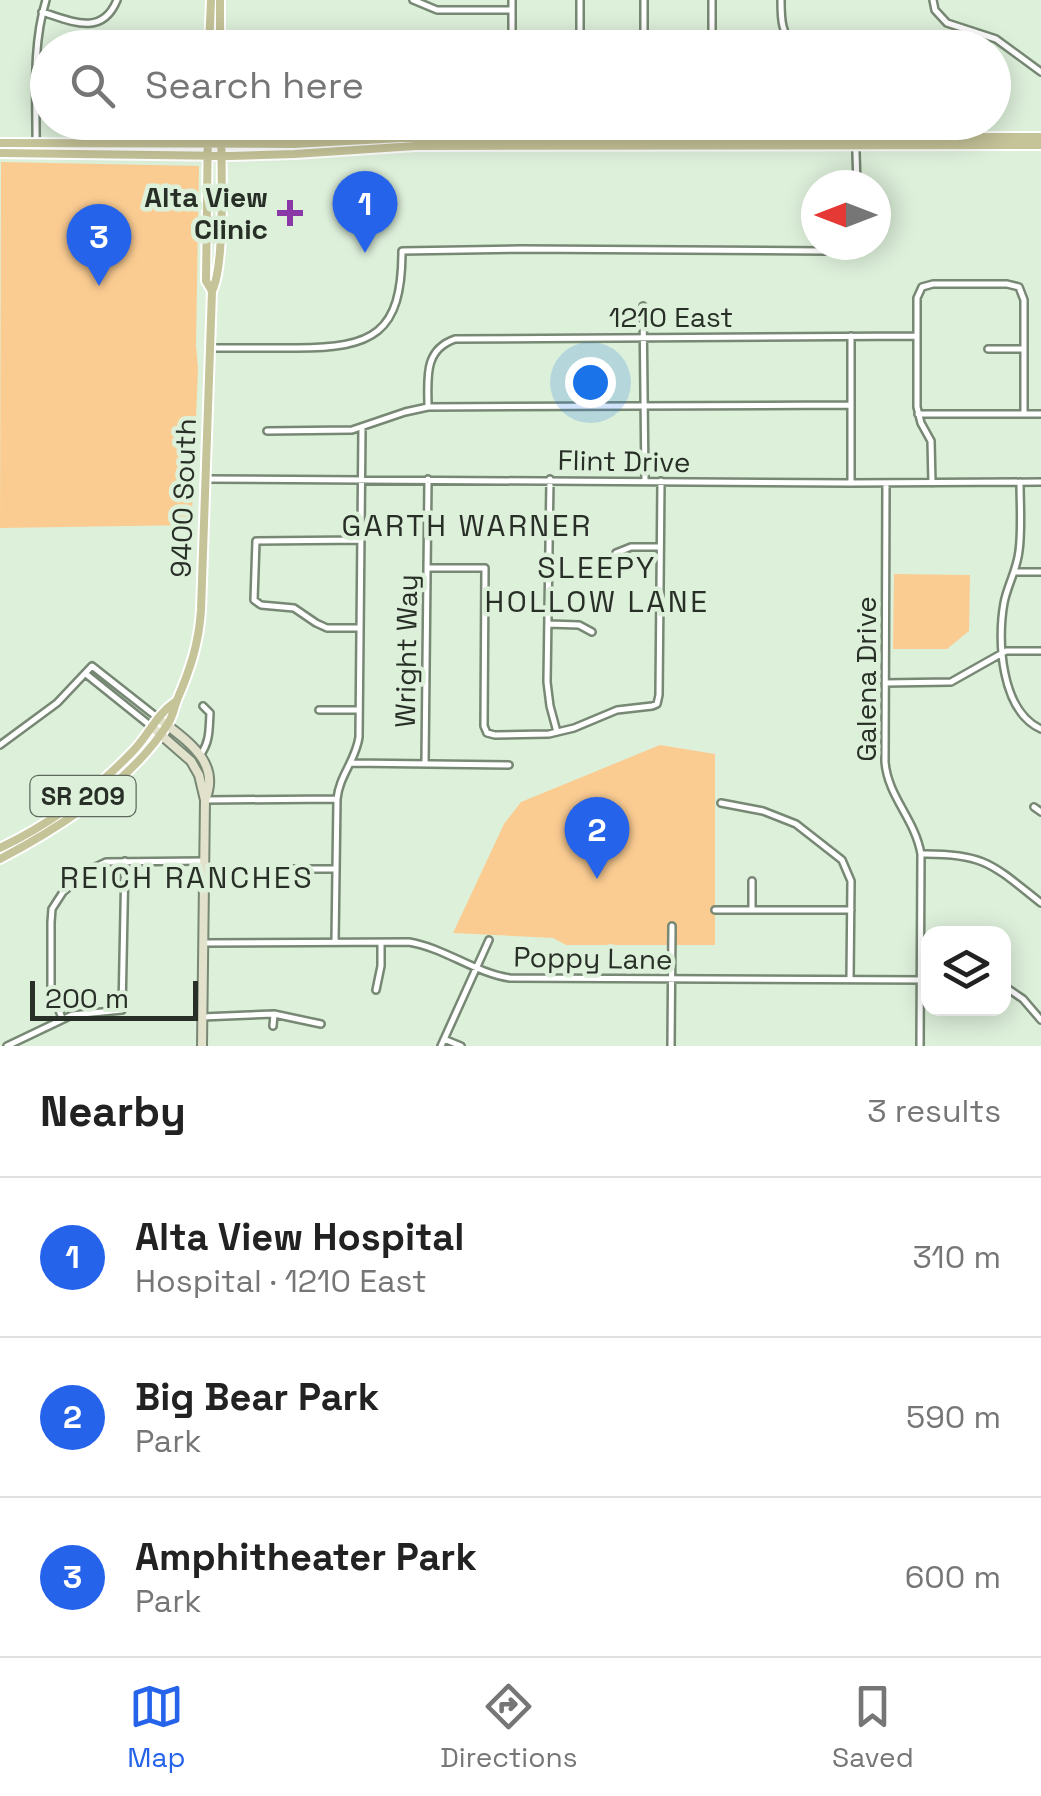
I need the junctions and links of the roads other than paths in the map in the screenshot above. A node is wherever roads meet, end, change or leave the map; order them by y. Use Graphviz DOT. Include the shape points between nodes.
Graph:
graph roads {
  1 [pos="46,0"];
  2 [pos="117,0"];
  3 [pos="211,0"];
  4 [pos="220,0"];
  5 [pos="414,0"];
  6 [pos="512,0"];
  7 [pos="580,0"];
  8 [pos="644,0"];
  9 [pos="712,0"];
  10 [pos="781,0"];
  11 [pos="933,0"];
  12 [pos="512,10"];
  13 [pos="42,12"];
  14 [pos="40,30"];
  15 [pos="210,30"];
  16 [pos="220,30"];
  17 [pos="512,30"];
  18 [pos="580,30"];
  19 [pos="644,30"];
  20 [pos="712,30"];
  21 [pos="783,30"];
  22 [pos="970,30"];
  23 [pos="1011,49"];
  24 [pos="1041,72"];
  25 [pos="1041,137"];
  26 [pos="1011,138"];
  27 [pos="36,140"];
  28 [pos="208,140"];
  29 [pos="220,140"];
  30 [pos="365,140"];
  31 [pos="628,140"];
  32 [pos="930,140"];
  33 [pos="856,142"];
  34 [pos="0,143"];
  35 [pos="208,144"];
  36 [pos="220,144"];
  37 [pos="1041,145"];
  38 [pos="36,148"];
  39 [pos="0,153"];
  40 [pos="208,155"];
  41 [pos="220,156"];
  42 [pos="856,170"];
  43 [pos="801,250"];
  44 [pos="212,291"];
  45 [pos="643,306"];
  46 [pos="851,336"];
  47 [pos="917,336"];
  48 [pos="644,337"];
  49 [pos="210,348"];
  50 [pos="988,349"];
  51 [pos="1024,349"];
  52 [pos="851,405"];
  53 [pos="644,406"];
  54 [pos="428,407"];
  55 [pos="918,414"];
  56 [pos="1024,414"];
  57 [pos="1041,414"];
  58 [pos="362,428"];
  59 [pos="267,431"];
  60 [pos="206,479"];
  61 [pos="361,479"];
  62 [pos="428,479"];
  63 [pos="550,480"];
  64 [pos="644,481"];
  65 [pos="661,481"];
  66 [pos="932,482"];
  67 [pos="1020,482"];
  68 [pos="1041,482"];
  69 [pos="851,483"];
  70 [pos="886,483"];
  71 [pos="361,540"];
  72 [pos="660,547"];
  73 [pos="616,553"];
  74 [pos="428,568"];
  75 [pos="1014,572"];
  76 [pos="1041,572"];
  77 [pos="548,624"];
  78 [pos="360,628"];
  79 [pos="592,632"];
  80 [pos="1041,651"];
  81 [pos="1002,654"];
  82 [pos="86,674"];
  83 [pos="885,683"];
  84 [pos="176,701"];
  85 [pos="204,706"];
  86 [pos="319,710"];
  87 [pos="359,710"];
  88 [pos="155,723"];
  89 [pos="1041,729"];
  90 [pos="164,730"];
  91 [pos="557,732"];
  92 [pos="0,745"];
  93 [pos="201,754"];
  94 [pos="352,762"];
  95 [pos="425,763"];
  96 [pos="509,766"];
  97 [pos="205,800"];
  98 [pos="336,800"];
  99 [pos="722,803"];
  100 [pos="1034,806"];
  101 [pos="1041,812"];
  102 [pos="0,848"];
  103 [pos="921,854"];
  104 [pos="0,859"];
  105 [pos="125,861"];
  106 [pos="204,861"];
  107 [pos="279,869"];
  108 [pos="336,869"];
  109 [pos="752,881"];
  110 [pos="1041,903"];
  111 [pos="715,910"];
  112 [pos="752,910"];
  113 [pos="851,910"];
  114 [pos="672,926"];
  115 [pos="923,926"];
  116 [pos="489,940"];
  117 [pos="335,942"];
  118 [pos="202,943"];
  119 [pos="381,943"];
  120 [pos="477,968"];
  121 [pos="672,979"];
  122 [pos="850,980"];
  123 [pos="921,980"];
  124 [pos="376,990"];
  125 [pos="1011,990"];
  126 [pos="274,1014"];
  127 [pos="922,1016"];
  128 [pos="202,1017"];
  129 [pos="62,1018"];
  130 [pos="1041,1020"];
  131 [pos="321,1024"];
  132 [pos="274,1026"];
  133 [pos="443,1042"];
  134 [pos="7,1046"];
  135 [pos="202,1046"];
  136 [pos="461,1046"];
  137 [pos="671,1046"];
  138 [pos="920,1046"];
  1 -- 13 [label="street"];
  2 -- 13 [label="street" via="109,14 90,24"];
  3 -- 15 [label="main road"];
  4 -- 16 [label="main road"];
  5 -- 12 [label="street" via="437,10"];
  6 -- 12 [label="street"];
  7 -- 18 [label="street"];
  8 -- 19 [label="street"];
  9 -- 20 [label="street"];
  10 -- 21 [label="street"];
  11 -- 22 [label="street" via="947,23"];
  12 -- 17 [label="street"];
  13 -- 14 [label="street"];
  23 -- 24 [label="street"];
  25 -- 26 [label="main road"];
  27 -- 38 [label="street"];
  28 -- 35 [label="main road, 9400 South / SR 209"];
  29 -- 36 [label="main road, 9400 South / SR 209"];
  30 -- 36 [label="main road"];
  31 -- 33 [label="main road"];
  32 -- 33 [label="main road"];
  33 -- 37 [label="main road"];
  33 -- 41 [label="main road" via="415,146"];
  33 -- 42 [label="street"];
  34 -- 38 [label="main road"];
  35 -- 36 [label="main road"];
  35 -- 38 [label="main road"];
  35 -- 40 [label="main road, 9400 South / SR 209"];
  36 -- 41 [label="main road, 9400 South / SR 209"];
  38 -- 39 [label="main road"];
  38 -- 40 [label="main road"];
  40 -- 41 [label="main road"];
  40 -- 44 [label="main road, 9400 South / SR 209" via="206,280"];
  41 -- 44 [label="main road, 9400 South / SR 209"];
  43 -- 49 [label="street" via="402,251 392,312 362,340 327,348"];
  44 -- 49 [label="main road, 9400 South / SR 209"];
  45 -- 48 [label="street"];
  46 -- 47 [label="street, 1210 East"];
  46 -- 48 [label="street, 1210 East"];
  46 -- 52 [label="street"];
  47 -- 51 [label="street" via="922,287 1007,284 1019,287 1024,300"];
  47 -- 55 [label="street"];
  48 -- 53 [label="street"];
  48 -- 54 [label="street, 1210 East" via="456,338 432,356"];
  49 -- 60 [label="main road, 9400 South / SR 209"];
  50 -- 51 [label="street"];
  51 -- 56 [label="street"];
  52 -- 53 [label="street"];
  52 -- 69 [label="street"];
  53 -- 54 [label="street"];
  53 -- 64 [label="street"];
  54 -- 58 [label="street"];
  55 -- 56 [label="street"];
  55 -- 66 [label="street" via="931,442"];
  56 -- 57 [label="street"];
  58 -- 59 [label="street"];
  58 -- 61 [label="street"];
  60 -- 61 [label="street, Flint Drive"];
  60 -- 84 [label="main road, 9400 South / SR 209" via="200,631"];
  61 -- 62 [label="street, Flint Drive"];
  61 -- 71 [label="street"];
  62 -- 63 [label="street, Flint Drive"];
  62 -- 74 [label="street, Wright Way"];
  63 -- 64 [label="street, Flint Drive"];
  63 -- 77 [label="street"];
  64 -- 65 [label="street, Flint Drive"];
  65 -- 69 [label="street, Flint Drive"];
  65 -- 72 [label="street"];
  66 -- 67 [label="street, Flint Drive"];
  66 -- 70 [label="street, Flint Drive"];
  67 -- 68 [label="street, Flint Drive"];
  67 -- 75 [label="street"];
  69 -- 70 [label="street, Flint Drive"];
  70 -- 83 [label="street, Galena Drive"];
  71 -- 78 [label="street"];
  71 -- 78 [label="street" via="256,541 254,600 294,608 327,628"];
  72 -- 73 [label="street"];
  72 -- 91 [label="street" via="657,704 617,710"];
  74 -- 91 [label="street" via="485,568 487,733"];
  74 -- 95 [label="street, Wright Way"];
  75 -- 76 [label="street"];
  75 -- 81 [label="street" via="1004,604"];
  77 -- 79 [label="street"];
  77 -- 91 [label="street" via="548,694"];
  78 -- 87 [label="street"];
  80 -- 81 [label="street"];
  81 -- 83 [label="street" via="951,682"];
  81 -- 89 [label="street" via="1012,694"];
  82 -- 88 [label="street"];
  82 -- 88 [label="street" via="92,666"];
  82 -- 92 [label="street"];
  83 -- 103 [label="street, Galena Drive" via="886,774"];
  84 -- 88 [label="main road, 9400 South / SR 209"];
  84 -- 90 [label="main road, 9400 South / SR 209"];
  85 -- 93 [label="street" via="209,739"];
  86 -- 87 [label="street"];
  87 -- 94 [label="street"];
  88 -- 90 [label="main road"];
  88 -- 102 [label="main road, SR 209" via="89,792"];
  90 -- 93 [label="main road"];
  90 -- 97 [label="main road" via="191,760"];
  90 -- 104 [label="main road, SR 209" via="98,797"];
  93 -- 97 [label="main road"];
  94 -- 95 [label="street"];
  94 -- 98 [label="street"];
  95 -- 96 [label="street"];
  97 -- 98 [label="street"];
  97 -- 106 [label="main road"];
  98 -- 108 [label="street"];
  99 -- 113 [label="street" via="785,819 828,848 849,875"];
  100 -- 101 [label="street"];
  103 -- 110 [label="street" via="982,860"];
  103 -- 115 [label="street, Galena Drive"];
  105 -- 106 [label="street"];
  105 -- 129 [label="street" via="91,870 52,909 52,990"];
  105 -- 129 [label="street" via="123,1008"];
  106 -- 118 [label="main road"];
  107 -- 108 [label="street"];
  108 -- 117 [label="street"];
  109 -- 112 [label="street"];
  111 -- 112 [label="street"];
  112 -- 113 [label="street"];
  113 -- 122 [label="street"];
  114 -- 121 [label="street"];
  116 -- 120 [label="street"];
  117 -- 118 [label="street, Poppy Lane"];
  117 -- 119 [label="street, Poppy Lane"];
  118 -- 128 [label="main road"];
  119 -- 120 [label="street, Poppy Lane" via="425,945"];
  119 -- 124 [label="street"];
  120 -- 121 [label="street, Poppy Lane" via="510,978"];
  120 -- 133 [label="street"];
  121 -- 122 [label="street, Poppy Lane"];
  121 -- 137 [label="street"];
  122 -- 123 [label="street, Poppy Lane"];
  125 -- 130 [label="street"];
  126 -- 128 [label="street"];
  126 -- 131 [label="street"];
  126 -- 132 [label="street"];
  127 -- 138 [label="street, Galena Drive"];
  128 -- 135 [label="main road"];
  129 -- 134 [label="street"];
  133 -- 136 [label="street"];
}
